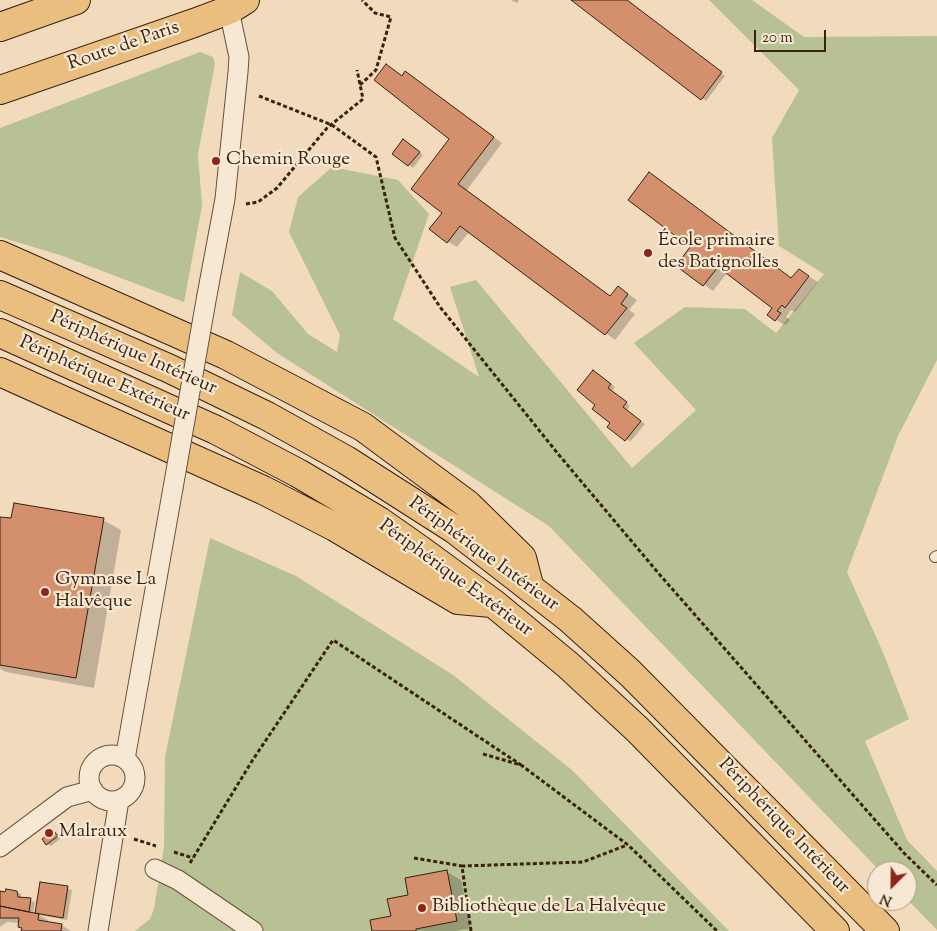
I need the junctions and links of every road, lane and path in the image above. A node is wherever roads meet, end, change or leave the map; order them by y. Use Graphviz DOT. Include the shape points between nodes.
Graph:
graph roads {
  1 [pos="76,0"];
  2 [pos="362,0"];
  3 [pos="233,3"];
  4 [pos="0,27"];
  5 [pos="357,70"];
  6 [pos="360,84"];
  7 [pos="0,90"];
  8 [pos="259,96"];
  9 [pos="332,125"];
  10 [pos="225,199"];
  11 [pos="0,255"];
  12 [pos="0,295"];
  13 [pos="0,333"];
  14 [pos="0,372"];
  15 [pos="530,586"];
  16 [pos="493,603"];
  17 [pos="483,754"];
  18 [pos="126,759"];
  19 [pos="521,766"];
  20 [pos="93,790"];
  21 [pos="118,800"];
  22 [pos="628,845"];
  23 [pos="0,846"];
  24 [pos="414,858"];
  25 [pos="462,866"];
  26 [pos="155,869"];
  27 [pos="178,880"];
  28 [pos="937,885"];
  29 [pos="98,931"];
  30 [pos="252,931"];
  31 [pos="471,931"];
  32 [pos="717,931"];
  33 [pos="835,931"];
  34 [pos="885,931"];
  1 -- 4 [label="main road"];
  2 -- 6 [label="path" via="375,13 391,18 376,70"];
  3 -- 7 [label="main road, Route de Paris"];
  3 -- 10 [label="street" via="239,57"];
  5 -- 6 [label="path"];
  6 -- 9 [label="path" via="363,99"];
  8 -- 9 [label="path"];
  9 -- 10 [label="path" via="267,196 246,204"];
  9 -- 28 [label="path" via="376,157 395,238 446,314 559,456 904,853"];
  10 -- 18 [label="street, bridge"];
  11 -- 15 [label="main road" via="226,355 363,426 467,504 522,558"];
  12 -- 15 [label="main road, Périphérique Intérieur" via="168,368 274,420 346,460 454,529"];
  13 -- 16 [label="main road, Périphérique Extérieur" via="216,430 298,473 387,527"];
  14 -- 16 [label="main road" via="263,490 335,527 458,600"];
  15 -- 34 [label="main road, Périphérique Intérieur" via="630,673"];
  16 -- 33 [label="main road, Périphérique Extérieur" via="568,665 638,730"];
  17 -- 19 [label="path"];
  18 -- 20 [label="street" via="112,755 94,763 89,777"];
  18 -- 21 [label="street" via="136,779 130,793"];
  19 -- 22 [label="path"];
  19 -- 27 [label="path" via="333,640"];
  20 -- 21 [label="street" via="104,800"];
  20 -- 23 [label="street" via="67,797"];
  21 -- 29 [label="street"];
  22 -- 25 [label="path" via="584,862"];
  22 -- 32 [label="path"];
  24 -- 25 [label="path"];
  25 -- 31 [label="path"];
  26 -- 27 [label="street"];
  27 -- 30 [label="street"];
}
